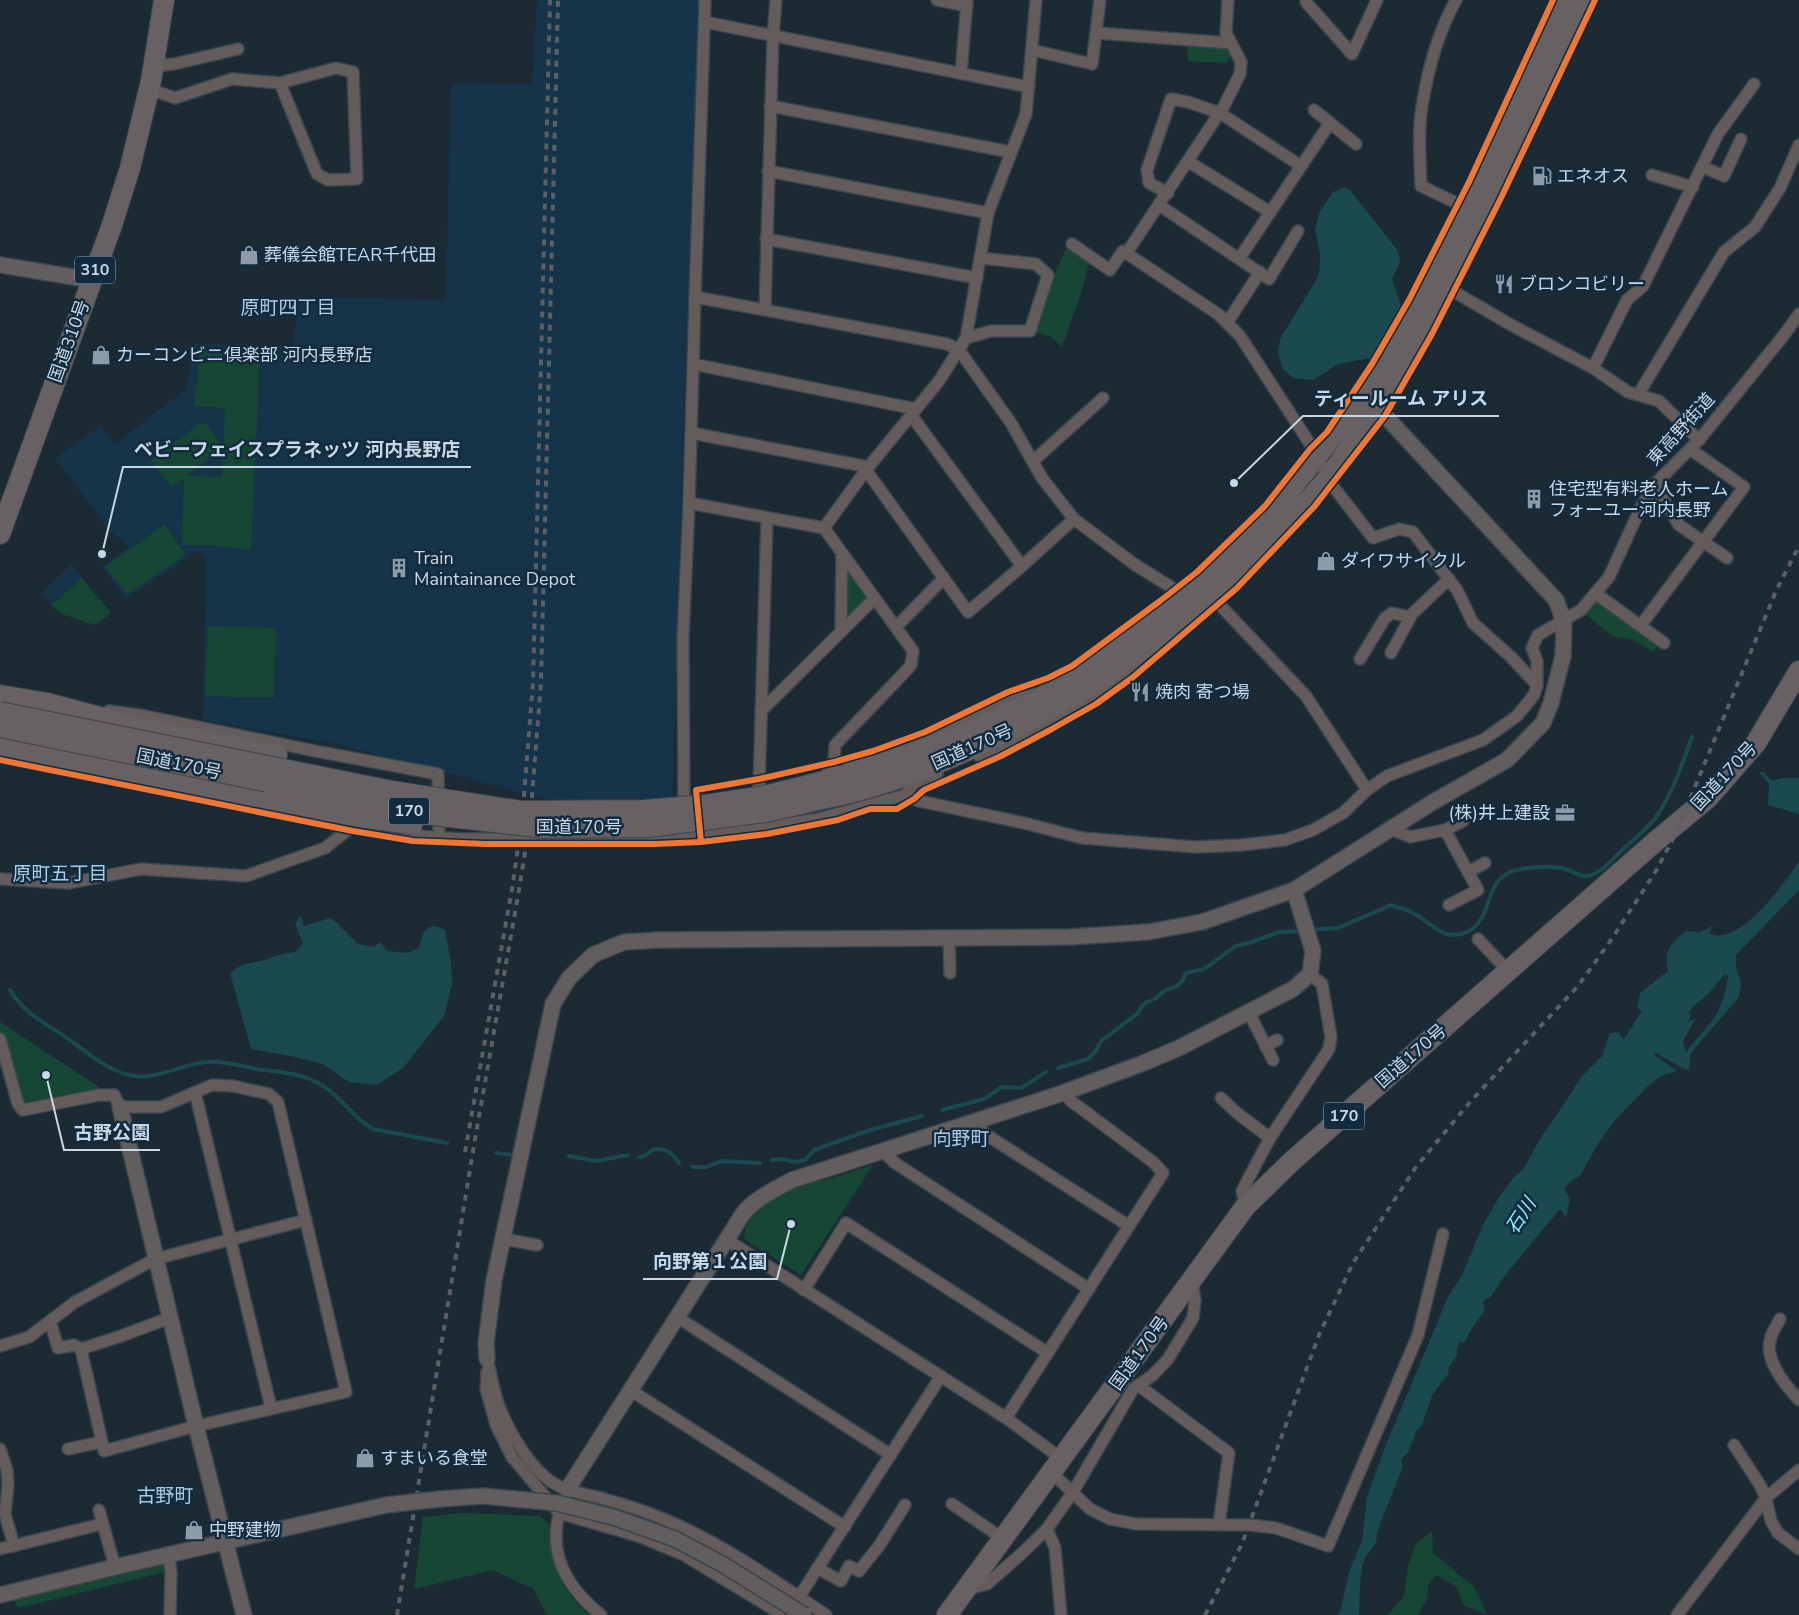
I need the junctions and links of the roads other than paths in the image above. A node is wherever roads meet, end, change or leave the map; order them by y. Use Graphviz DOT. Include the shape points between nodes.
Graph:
graph roads {
  1 [pos="164,0"];
  2 [pos="706,0"];
  3 [pos="776,0"];
  4 [pos="938,0"];
  5 [pos="1036,0"];
  6 [pos="1100,0"];
  7 [pos="1228,0"];
  8 [pos="1377,0"];
  9 [pos="1456,0"];
  10 [pos="1564,0"];
  11 [pos="1583,0"];
  12 [pos="1306,1"];
  13 [pos="967,3"];
  14 [pos="704,22"];
  15 [pos="1097,33"];
  16 [pos="773,36"];
  17 [pos="1230,43"];
  18 [pos="238,49"];
  19 [pos="1032,50"];
  20 [pos="153,66"];
  21 [pos="960,74"];
  22 [pos="280,83"];
  23 [pos="1754,84"];
  24 [pos="1029,87"];
  25 [pos="149,89"];
  26 [pos="770,106"];
  27 [pos="1314,110"];
  28 [pos="1220,113"];
  29 [pos="1330,123"];
  30 [pos="1741,139"];
  31 [pos="1356,144"];
  32 [pos="1799,145"];
  33 [pos="1011,152"];
  34 [pos="1189,162"];
  35 [pos="1301,166"];
  36 [pos="1703,167"];
  37 [pos="768,171"];
  38 [pos="1652,175"];
  39 [pos="1693,187"];
  40 [pos="1168,193"];
  41 [pos="1160,205"];
  42 [pos="1467,208"];
  43 [pos="1270,212"];
  44 [pos="988,214"];
  45 [pos="1298,231"];
  46 [pos="766,239"];
  47 [pos="1072,244"];
  48 [pos="1126,254"];
  49 [pos="980,258"];
  50 [pos="1239,258"];
  51 [pos="0,265"];
  52 [pos="1260,272"];
  53 [pos="977,278"];
  54 [pos="91,280"];
  55 [pos="1446,287"];
  56 [pos="694,296"];
  57 [pos="765,309"];
  58 [pos="1799,314"];
  59 [pos="1227,324"];
  60 [pos="966,338"];
  61 [pos="959,350"];
  62 [pos="693,364"];
  63 [pos="1594,368"];
  64 [pos="1638,395"];
  65 [pos="1103,398"];
  66 [pos="1370,401"];
  67 [pos="913,412"];
  68 [pos="691,434"];
  69 [pos="1694,444"];
  70 [pos="1316,458"];
  71 [pos="1033,462"];
  72 [pos="867,469"];
  73 [pos="1328,478"];
  74 [pos="1654,486"];
  75 [pos="689,503"];
  76 [pos="4,508"];
  77 [pos="767,518"];
  78 [pos="1074,519"];
  79 [pos="824,528"];
  80 [pos="0,534"];
  81 [pos="1704,542"];
  82 [pos="842,554"];
  83 [pos="1726,558"];
  84 [pos="1022,566"];
  85 [pos="944,578"];
  86 [pos="1449,579"];
  87 [pos="1595,593"];
  88 [pos="1198,596"];
  89 [pos="874,599"];
  90 [pos="1410,617"];
  91 [pos="1564,621"];
  92 [pos="1640,625"];
  93 [pos="896,627"];
  94 [pos="841,629"];
  95 [pos="1664,643"];
  96 [pos="1151,644"];
  97 [pos="1391,653"];
  98 [pos="1360,659"];
  99 [pos="1799,671"];
  100 [pos="1538,685"];
  101 [pos="0,695"];
  102 [pos="47,703"];
  103 [pos="761,711"];
  104 [pos="0,712"];
  105 [pos="0,727"];
  106 [pos="0,748"];
  107 [pos="46,757"];
  108 [pos="824,784"];
  109 [pos="759,787"];
  110 [pos="1367,790"];
  111 [pos="905,795"];
  112 [pos="684,800"];
  113 [pos="520,811"];
  114 [pos="1463,821"];
  115 [pos="350,826"];
  116 [pos="544,828"];
  117 [pos="1390,829"];
  118 [pos="1445,830"];
  119 [pos="687,836"];
  120 [pos="439,838"];
  121 [pos="1485,863"];
  122 [pos="1468,872"];
  123 [pos="0,879"];
  124 [pos="1294,890"];
  125 [pos="1448,905"];
  126 [pos="949,938"];
  127 [pos="1478,938"];
  128 [pos="1508,971"];
  129 [pos="950,974"];
  130 [pos="1310,974"];
  131 [pos="1249,1013"];
  132 [pos="0,1039"];
  133 [pos="1277,1040"];
  134 [pos="1265,1046"];
  135 [pos="1273,1060"];
  136 [pos="195,1092"];
  137 [pos="1063,1092"];
  138 [pos="1221,1098"];
  139 [pos="120,1107"];
  140 [pos="973,1120"];
  141 [pos="1270,1138"];
  142 [pos="883,1151"];
  143 [pos="1246,1207"];
  144 [pos="306,1220"];
  145 [pos="1129,1226"];
  146 [pos="1443,1234"];
  147 [pos="503,1239"];
  148 [pos="230,1240"];
  149 [pos="727,1240"];
  150 [pos="537,1245"];
  151 [pos="155,1259"];
  152 [pos="1192,1280"];
  153 [pos="1089,1289"];
  154 [pos="804,1290"];
  155 [pos="677,1316"];
  156 [pos="169,1318"];
  157 [pos="1780,1319"];
  158 [pos="50,1321"];
  159 [pos="0,1346"];
  160 [pos="81,1349"];
  161 [pos="1048,1353"];
  162 [pos="488,1359"];
  163 [pos="941,1376"];
  164 [pos="1138,1385"];
  165 [pos="630,1390"];
  166 [pos="1799,1400"];
  167 [pos="271,1408"];
  168 [pos="1006,1418"];
  169 [pos="196,1426"];
  170 [pos="102,1442"];
  171 [pos="1734,1446"];
  172 [pos="0,1449"];
  173 [pos="68,1449"];
  174 [pos="891,1455"];
  175 [pos="1057,1466"];
  176 [pos="1799,1470"];
  177 [pos="567,1490"];
  178 [pos="1072,1492"];
  179 [pos="1766,1498"];
  180 [pos="952,1504"];
  181 [pos="906,1505"];
  182 [pos="100,1510"];
  183 [pos="559,1513"];
  184 [pos="102,1524"];
  185 [pos="1219,1524"];
  186 [pos="845,1527"];
  187 [pos="1047,1529"];
  188 [pos="1002,1538"];
  189 [pos="225,1541"];
  190 [pos="14,1546"];
  191 [pos="1799,1549"];
  192 [pos="0,1550"];
  193 [pos="169,1555"];
  194 [pos="115,1567"];
  195 [pos="818,1568"];
  196 [pos="966,1590"];
  197 [pos="0,1594"];
  198 [pos="799,1597"];
  199 [pos="170,1615"];
  200 [pos="244,1615"];
  201 [pos="601,1615"];
  202 [pos="783,1615"];
  203 [pos="804,1615"];
  204 [pos="826,1615"];
  205 [pos="947,1615"];
  206 [pos="1061,1615"];
  207 [pos="1677,1615"];
  1 -- 20 [label="highway, 国道310号 / 310"];
  2 -- 14 [label="street"];
  3 -- 16 [label="street"];
  4 -- 13 [label="street"];
  5 -- 19 [label="street"];
  6 -- 15 [label="street"];
  7 -- 17 [label="street" via="1226,32"];
  8 -- 12 [label="street" via="1352,54"];
  9 -- 42 [label="street" via="1434,51 1422,107 1421,186"];
  10 -- 42 [label="highway, 国道170号 / 170"];
  11 -- 55 [label="highway, 国道170号 / 170"];
  13 -- 21 [label="street"];
  14 -- 16 [label="street"];
  14 -- 56 [label="street"];
  15 -- 17 [label="street"];
  15 -- 19 [label="street" via="1092,64"];
  16 -- 21 [label="street"];
  16 -- 26 [label="street"];
  17 -- 28 [label="street" via="1240,62 1240,74"];
  18 -- 20 [label="street"];
  19 -- 24 [label="street"];
  20 -- 25 [label="highway, 国道310号 / 310"];
  21 -- 24 [label="street"];
  22 -- 22 [label="street" via="336,68 354,72 357,179 328,180 317,174"];
  22 -- 25 [label="street" via="232,79 175,98"];
  23 -- 36 [label="street" via="1718,134"];
  24 -- 33 [label="street" via="1026,114"];
  25 -- 54 [label="highway, 国道310号 / 310" via="130,168"];
  26 -- 33 [label="street"];
  26 -- 37 [label="street"];
  27 -- 29 [label="street"];
  28 -- 34 [label="street"];
  28 -- 35 [label="street"];
  28 -- 40 [label="street" via="1171,99 1147,170 1148,183"];
  29 -- 31 [label="street"];
  29 -- 35 [label="street"];
  30 -- 36 [label="street" via="1724,176"];
  32 -- 64 [label="street" via="1780,188 1765,212 1755,227 1724,252"];
  33 -- 44 [label="street"];
  34 -- 40 [label="street"];
  34 -- 43 [label="street"];
  35 -- 43 [label="street"];
  36 -- 39 [label="street"];
  37 -- 44 [label="street"];
  37 -- 46 [label="street"];
  38 -- 39 [label="street"];
  39 -- 63 [label="street" via="1644,286 1627,300"];
  40 -- 41 [label="street"];
  41 -- 48 [label="street"];
  41 -- 50 [label="street"];
  42 -- 66 [label="highway, 国道170号 / 170"];
  43 -- 50 [label="street"];
  44 -- 49 [label="street"];
  45 -- 52 [label="street" via="1269,279"];
  46 -- 53 [label="street"];
  46 -- 57 [label="street"];
  47 -- 48 [label="street" via="1110,270 1123,251"];
  48 -- 59 [label="street" via="1218,314"];
  49 -- 53 [label="street"];
  49 -- 60 [label="street" via="1036,264 1048,275 1030,331 991,331"];
  50 -- 52 [label="street"];
  51 -- 54 [label="street"];
  52 -- 59 [label="street"];
  53 -- 60 [label="street"];
  54 -- 76 [label="highway, 国道310号 / 310"];
  55 -- 63 [label="street"];
  55 -- 66 [label="highway, 国道170号 / 170" via="1416,344"];
  56 -- 57 [label="street"];
  56 -- 62 [label="street"];
  57 -- 61 [label="street" via="947,344"];
  58 -- 69 [label="street, 東高野街道"];
  59 -- 70 [label="street" via="1240,336"];
  60 -- 61 [label="street"];
  61 -- 67 [label="street"];
  61 -- 71 [label="street" via="1011,423"];
  62 -- 67 [label="street"];
  62 -- 68 [label="street"];
  63 -- 64 [label="street" via="1628,392"];
  64 -- 69 [label="street" via="1659,401"];
  65 -- 71 [label="street"];
  66 -- 70 [label="highway, 国道170号 / 170"];
  66 -- 73 [label="highway, 国道170号 / 170"];
  66 -- 91 [label="street" via="1556,600"];
  67 -- 72 [label="street"];
  67 -- 84 [label="street"];
  68 -- 72 [label="street"];
  68 -- 75 [label="street"];
  69 -- 74 [label="street, 東高野街道"];
  69 -- 81 [label="street" via="1744,487"];
  70 -- 73 [label="street"];
  70 -- 88 [label="highway, 国道170号 / 170" via="1263,524"];
  71 -- 78 [label="street"];
  72 -- 79 [label="street"];
  72 -- 85 [label="street"];
  73 -- 86 [label="street" via="1374,538 1399,530 1413,532"];
  73 -- 88 [label="highway, 国道170号 / 170" via="1235,575"];
  74 -- 81 [label="street" via="1679,525"];
  74 -- 87 [label="street, 東高野街道" via="1608,577"];
  75 -- 77 [label="street"];
  75 -- 112 [label="street" via="683,638"];
  76 -- 80 [label="highway, 国道310号 / 310"];
  77 -- 79 [label="street"];
  77 -- 103 [label="street"];
  78 -- 84 [label="street"];
  78 -- 88 [label="street" via="1134,564"];
  79 -- 82 [label="street"];
  81 -- 83 [label="street"];
  81 -- 92 [label="street"];
  82 -- 89 [label="street"];
  82 -- 94 [label="street"];
  84 -- 85 [label="street" via="968,612"];
  85 -- 93 [label="street"];
  86 -- 90 [label="street"];
  86 -- 100 [label="street" via="1473,623"];
  87 -- 91 [label="street, 東高野街道" via="1581,610"];
  87 -- 92 [label="street"];
  88 -- 96 [label="highway, 国道170号 / 170"];
  88 -- 108 [label="highway, 国道170号 / 170" via="1085,671 977,729"];
  88 -- 110 [label="street" via="1306,696"];
  89 -- 93 [label="street"];
  89 -- 94 [label="street"];
  90 -- 97 [label="street"];
  90 -- 98 [label="street" via="1392,613 1385,618"];
  91 -- 100 [label="street, 東高野街道" via="1538,636 1532,648 1537,661"];
  91 -- 117 [label="street" via="1563,656 1543,722 1507,760"];
  92 -- 95 [label="street"];
  93 -- 108 [label="street" via="913,651 911,665 834,744 834,762"];
  94 -- 103 [label="street"];
  96 -- 108 [label="highway, 国道170号 / 170" via="1075,696 987,742 850,794"];
  96 -- 111 [label="street" via="1128,673 1094,698 1046,727 914,784"];
  99 -- 128 [label="highway, 国道170号 / 170" via="1756,743 1708,798"];
  100 -- 110 [label="street" via="1517,716 1483,740 1387,776"];
  101 -- 102 [label="highway"];
  102 -- 113 [label="highway, bridge" via="137,727 412,783"];
  102 -- 120 [label="street" via="140,715 438,774"];
  103 -- 109 [label="street"];
  104 -- 113 [label="highway, 国道170号 / 170, bridge" via="392,791"];
  105 -- 116 [label="highway, 国道170号 / 170, bridge" via="424,814"];
  106 -- 107 [label="highway"];
  107 -- 115 [label="street" via="97,774"];
  107 -- 116 [label="highway, bridge" via="358,817 445,828"];
  108 -- 109 [label="street"];
  108 -- 113 [label="highway, 国道170号 / 170, bridge" via="705,805 645,810"];
  108 -- 116 [label="highway, 国道170号 / 170, bridge" via="766,812 649,827"];
  109 -- 112 [label="street"];
  110 -- 111 [label="street" via="1343,813 1313,830 1286,840 1242,846 1082,838 919,801"];
  111 -- 119 [label="street" via="818,819"];
  112 -- 119 [label="street"];
  114 -- 118 [label="street"];
  115 -- 120 [label="street"];
  115 -- 123 [label="street" via="325,848 246,876 141,868 70,883"];
  117 -- 118 [label="street" via="1410,837"];
  117 -- 124 [label="street"];
  118 -- 122 [label="street"];
  119 -- 120 [label="street"];
  121 -- 122 [label="street"];
  122 -- 125 [label="street" via="1478,890"];
  124 -- 126 [label="street" via="1202,922 1148,932"];
  124 -- 130 [label="street" via="1313,951"];
  126 -- 129 [label="street"];
  126 -- 147 [label="street" via="659,940 624,942 594,955 569,978 553,1004"];
  127 -- 128 [label="street"];
  128 -- 143 [label="highway, 国道170号 / 170" via="1292,1162"];
  130 -- 131 [label="street" via="1293,990"];
  130 -- 141 [label="street" via="1322,984 1331,1037 1328,1049"];
  131 -- 134 [label="street"];
  131 -- 137 [label="street" via="1179,1048"];
  132 -- 139 [label="street" via="18,1104 23,1110 106,1095 114,1095"];
  133 -- 134 [label="street"];
  134 -- 135 [label="street"];
  136 -- 139 [label="street" via="161,1107"];
  136 -- 144 [label="street" via="212,1085 233,1086 269,1094 278,1102"];
  136 -- 148 [label="street"];
  137 -- 140 [label="street"];
  137 -- 145 [label="street" via="1163,1173"];
  138 -- 141 [label="street"];
  139 -- 151 [label="street"];
  140 -- 142 [label="street"];
  140 -- 145 [label="street" via="985,1134"];
  141 -- 143 [label="street" via="1242,1191"];
  142 -- 149 [label="street" via="792,1180 765,1194 745,1211"];
  142 -- 153 [label="street" via="894,1163"];
  143 -- 152 [label="highway, 国道170号 / 170"];
  144 -- 148 [label="street"];
  144 -- 167 [label="street" via="346,1392"];
  145 -- 153 [label="street"];
  146 -- 185 [label="street" via="1418,1335 1328,1546 1276,1528"];
  147 -- 150 [label="street"];
  147 -- 162 [label="street" via="486,1343"];
  148 -- 151 [label="street"];
  148 -- 167 [label="street"];
  149 -- 154 [label="street"];
  149 -- 155 [label="street"];
  151 -- 156 [label="street"];
  151 -- 158 [label="street" via="75,1302"];
  152 -- 164 [label="street" via="1193,1318 1168,1359"];
  152 -- 175 [label="highway, 国道170号 / 170"];
  153 -- 161 [label="street"];
  154 -- 161 [label="street" via="846,1223"];
  154 -- 163 [label="street"];
  155 -- 165 [label="street"];
  155 -- 174 [label="street"];
  156 -- 160 [label="street"];
  156 -- 169 [label="street"];
  157 -- 166 [label="street" via="1768,1347 1772,1362"];
  158 -- 159 [label="street" via="29,1337"];
  158 -- 160 [label="street" via="58,1348 74,1345"];
  160 -- 170 [label="street"];
  161 -- 168 [label="street"];
  162 -- 177 [label="street" via="498,1401 520,1449 543,1476"];
  162 -- 183 [label="street" via="486,1389 496,1425 512,1457"];
  163 -- 168 [label="street"];
  163 -- 174 [label="street"];
  164 -- 178 [label="street"];
  164 -- 185 [label="street" via="1229,1453"];
  165 -- 177 [label="street"];
  165 -- 186 [label="street"];
  167 -- 169 [label="street"];
  168 -- 175 [label="street"];
  169 -- 170 [label="street" via="104,1451"];
  169 -- 189 [label="street"];
  170 -- 173 [label="street"];
  171 -- 179 [label="street"];
  172 -- 190 [label="street" via="7,1470 5,1514"];
  174 -- 186 [label="street"];
  175 -- 178 [label="street"];
  175 -- 188 [label="highway, 国道170号 / 170"];
  176 -- 179 [label="street"];
  177 -- 183 [label="street"];
  177 -- 198 [label="street" via="632,1507 684,1528"];
  178 -- 185 [label="street" via="1090,1508 1110,1519 1136,1524"];
  178 -- 187 [label="street"];
  179 -- 191 [label="street" via="1771,1521 1778,1533"];
  179 -- 207 [label="street"];
  180 -- 188 [label="street"];
  181 -- 195 [label="street" via="859,1571 849,1566 840,1581"];
  182 -- 184 [label="street"];
  183 -- 201 [label="street" via="559,1558 566,1577 578,1595"];
  183 -- 202 [label="street" via="638,1536 684,1555"];
  184 -- 190 [label="street"];
  184 -- 194 [label="street"];
  186 -- 195 [label="street"];
  187 -- 196 [label="street" via="987,1584"];
  187 -- 206 [label="street" via="1055,1548"];
  188 -- 196 [label="highway, 国道170号 / 170"];
  189 -- 193 [label="street"];
  189 -- 200 [label="street"];
  189 -- 203 [label="street, bridge" via="386,1505 483,1496 557,1503 675,1539"];
  190 -- 192 [label="street"];
  193 -- 194 [label="street"];
  193 -- 199 [label="street"];
  194 -- 197 [label="street"];
  195 -- 198 [label="street"];
  196 -- 205 [label="highway, 国道170号 / 170"];
  198 -- 204 [label="street"];
}
